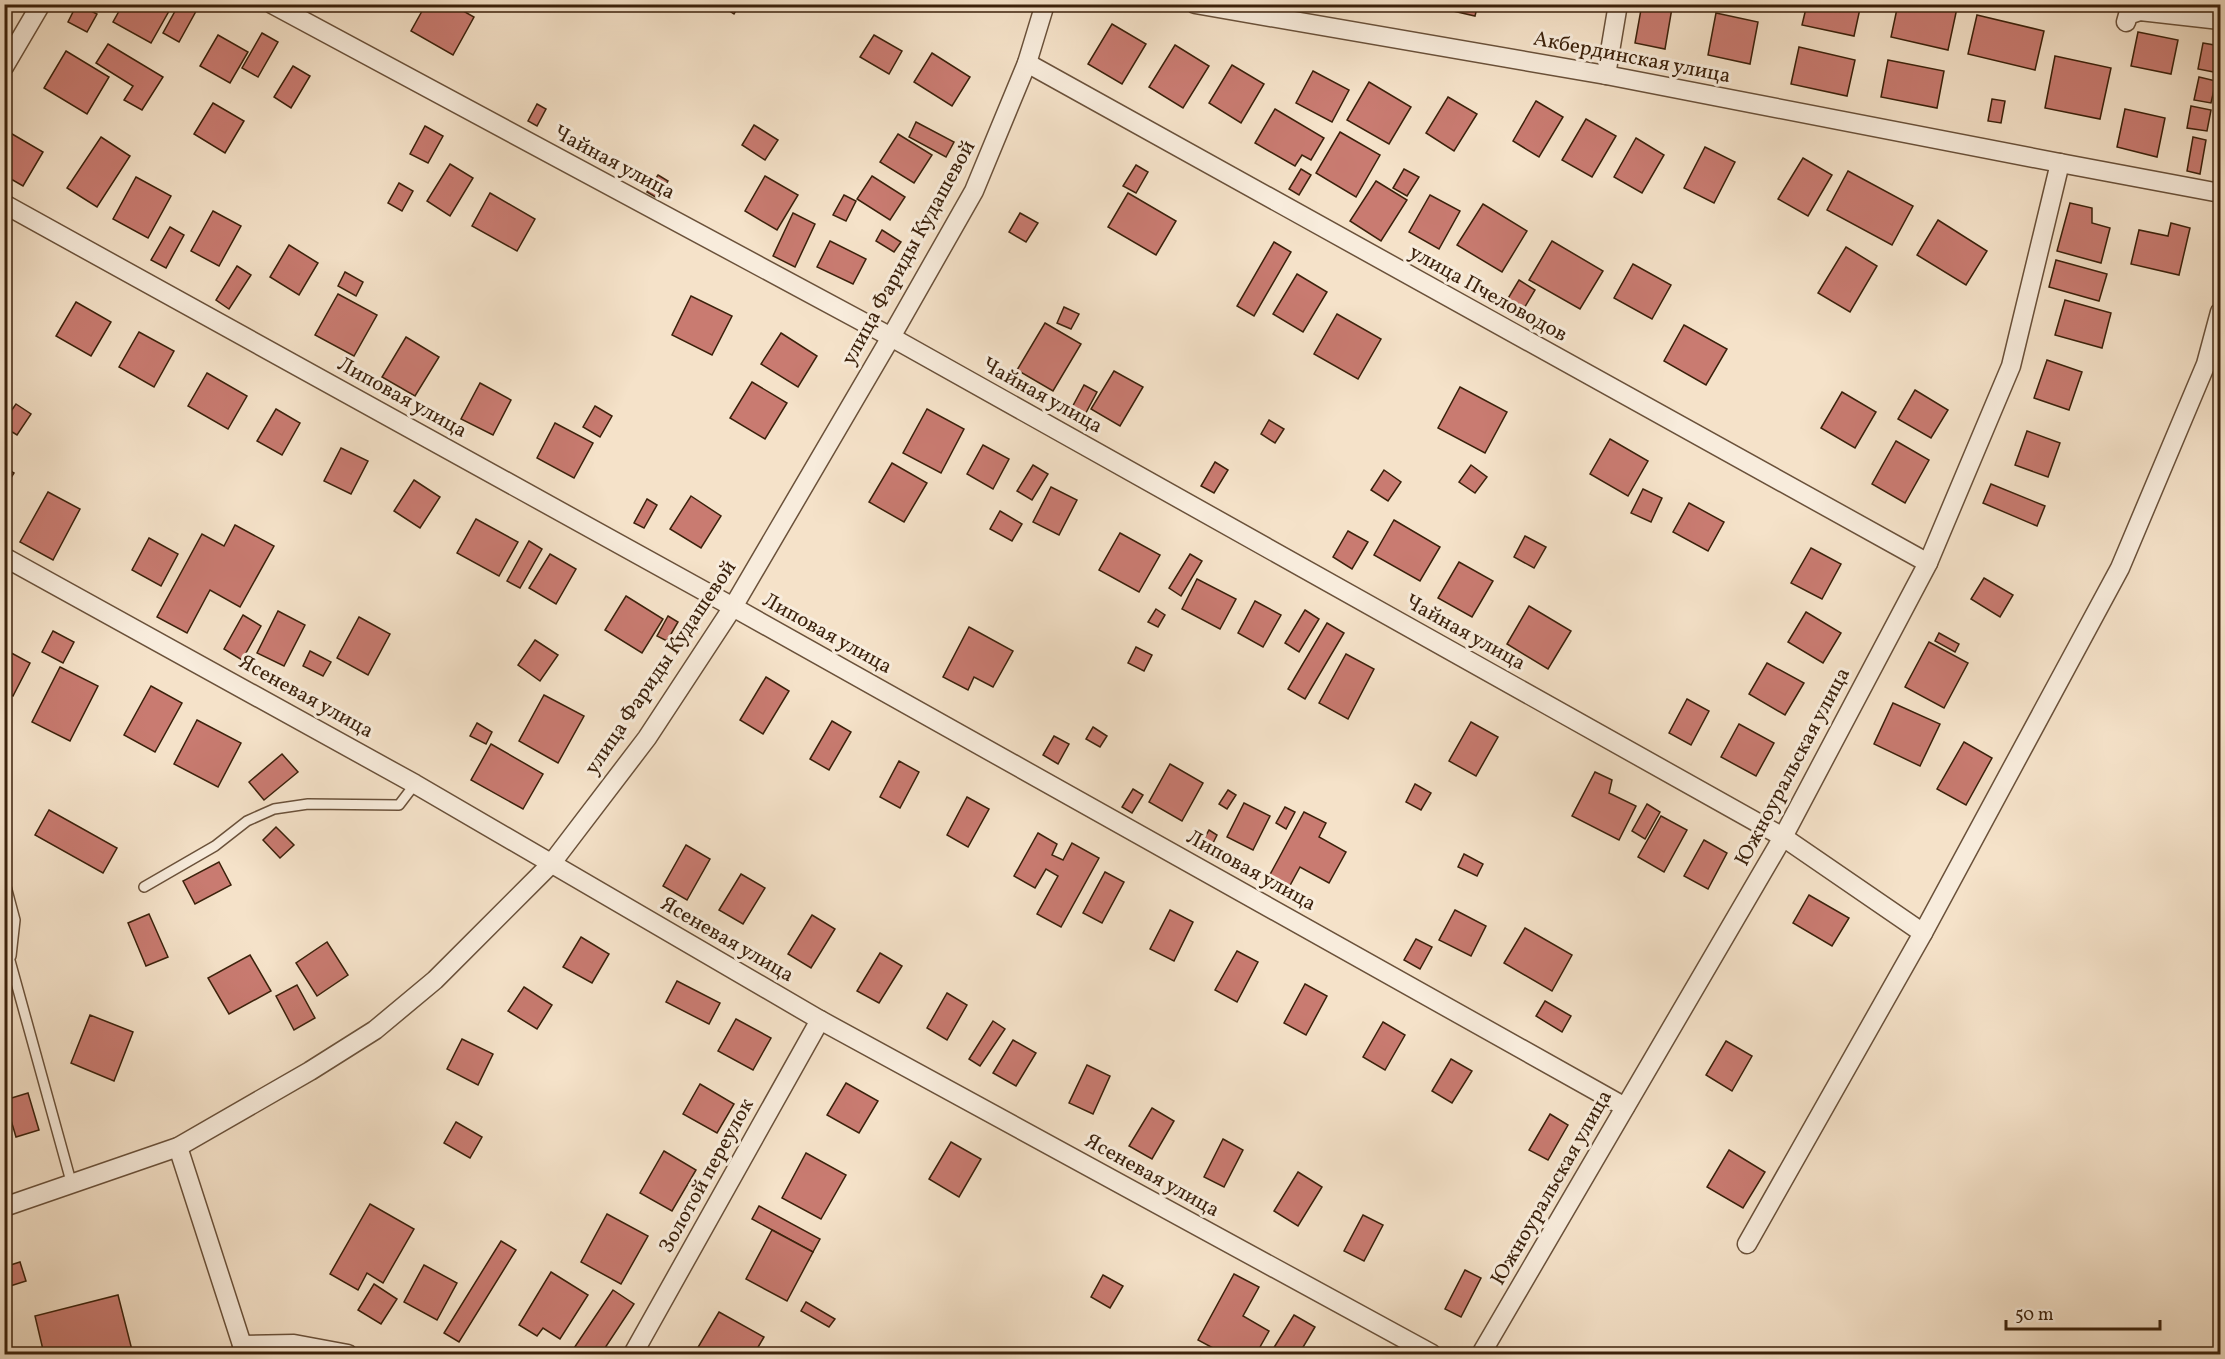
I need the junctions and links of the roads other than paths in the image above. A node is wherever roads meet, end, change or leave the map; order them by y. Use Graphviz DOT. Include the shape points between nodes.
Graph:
graph roads {
  1 [pos="41,4"];
  2 [pos="272,4"];
  3 [pos="1045,4"];
  4 [pos="1195,4"];
  5 [pos="1618,4"];
  6 [pos="2220,20"];
  7 [pos="2126,22"];
  8 [pos="1027,63"];
  9 [pos="4,67"];
  10 [pos="1606,75"];
  11 [pos="2060,164"];
  12 [pos="2220,193"];
  13 [pos="4,204"];
  14 [pos="2220,312"];
  15 [pos="891,337"];
  16 [pos="4,556"];
  17 [pos="1928,562"];
  18 [pos="733,607"];
  19 [pos="415,784"];
  20 [pos="1783,837"];
  21 [pos="551,864"];
  22 [pos="4,879"];
  23 [pos="144,887"];
  24 [pos="1923,933"];
  25 [pos="4,939"];
  26 [pos="10,960"];
  27 [pos="820,1020"];
  28 [pos="1625,1107"];
  29 [pos="178,1147"];
  30 [pos="72,1185"];
  31 [pos="4,1207"];
  32 [pos="1747,1244"];
  33 [pos="243,1350"];
  34 [pos="348,1354"];
  35 [pos="633,1354"];
  36 [pos="1432,1354"];
  37 [pos="1481,1354"];
  1 -- 9 [label="street"];
  2 -- 15 [label="street, Чайная улица"];
  3 -- 8 [label="street, улица Фариды Кудашевой"];
  4 -- 10 [label="street, Акбердинская улица"];
  5 -- 10 [label="street"];
  6 -- 7 [label="street" via="2140,10 2128,15"];
  8 -- 15 [label="street, улица Фариды Кудашевой" via="974,191"];
  8 -- 17 [label="street, улица Пчеловодов"];
  10 -- 11 [label="street, Акбердинская улица"];
  11 -- 12 [label="street, Акбердинская улица"];
  11 -- 17 [label="street, Южноуральская улица" via="2011,366"];
  13 -- 18 [label="street, Липовая улица"];
  14 -- 24 [label="street" via="2206,364 2120,568"];
  15 -- 18 [label="street, улица Фариды Кудашевой"];
  15 -- 20 [label="street, Чайная улица"];
  16 -- 19 [label="street, Ясеневая улица"];
  17 -- 20 [label="street, Южноуральская улица"];
  18 -- 21 [label="street, улица Фариды Кудашевой" via="647,738"];
  18 -- 28 [label="street, Липовая улица"];
  19 -- 21 [label="street, Ясеневая улица"];
  19 -- 23 [label="lane" via="399,805 308,804 273,809 247,821 215,846"];
  20 -- 24 [label="street, Чайная улица"];
  20 -- 28 [label="street, Южноуральская улица"];
  21 -- 27 [label="street, Ясеневая улица"];
  21 -- 29 [label="street, улица Фариды Кудашевой" via="435,980 375,1030"];
  22 -- 26 [label="lane" via="15,920"];
  24 -- 32 [label="street"];
  25 -- 26 [label="lane"];
  26 -- 30 [label="lane"];
  27 -- 35 [label="street, Золотой переулок"];
  27 -- 36 [label="street, Ясеневая улица"];
  28 -- 37 [label="street, Южноуральская улица"];
  29 -- 30 [label="street, улица Фариды Кудашевой"];
  29 -- 33 [label="street"];
  30 -- 31 [label="street, улица Фариды Кудашевой"];
  33 -- 34 [label="street" via="294,1344"];
}
